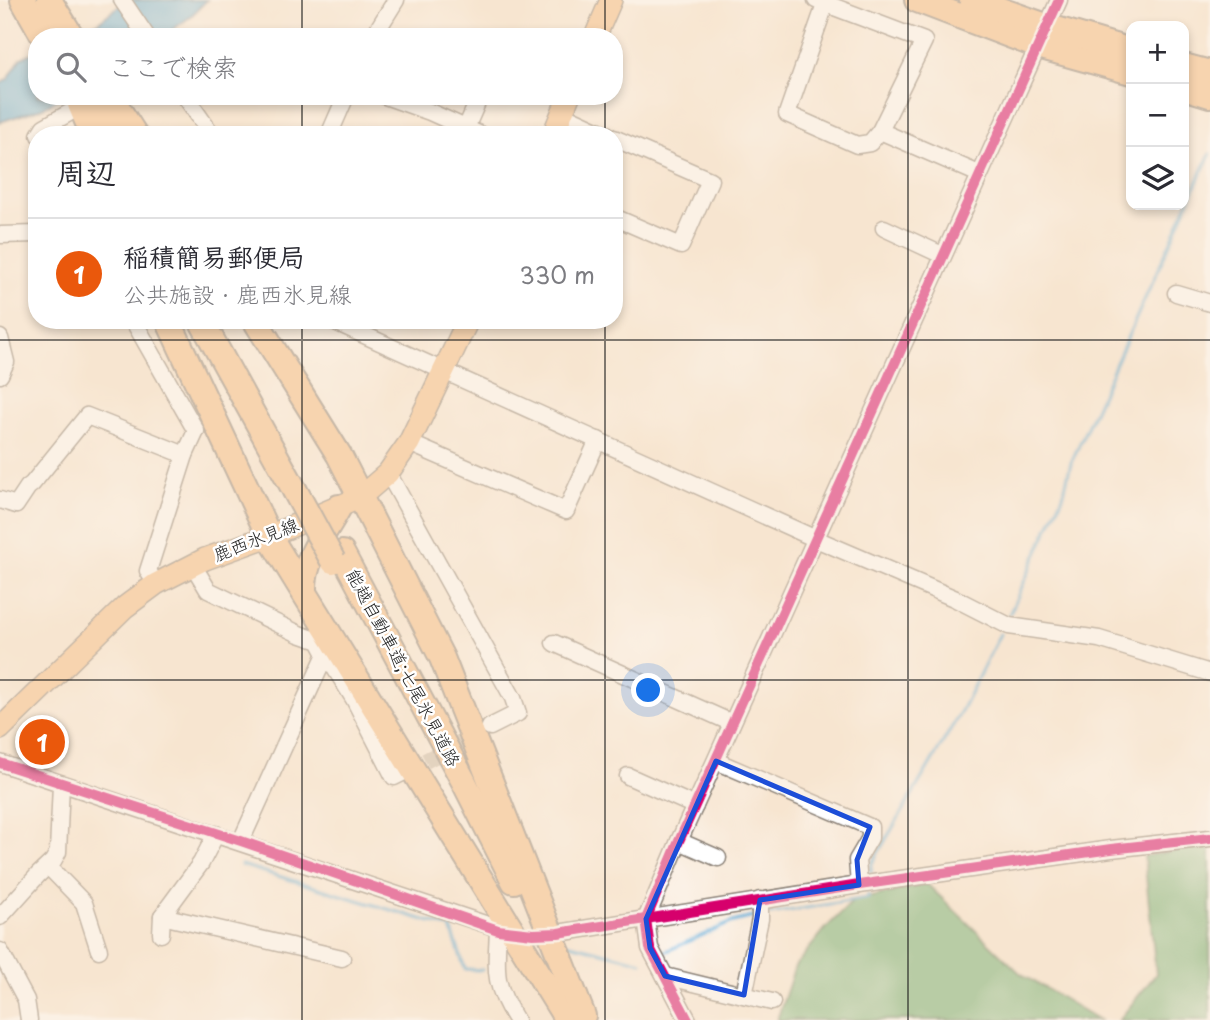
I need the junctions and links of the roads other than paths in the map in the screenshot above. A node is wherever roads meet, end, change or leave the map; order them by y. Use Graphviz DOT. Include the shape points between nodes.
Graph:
graph roads {
  1 [pos="23,0"];
  2 [pos="41,0"];
  3 [pos="49,0"];
  4 [pos="122,0"];
  5 [pos="396,0"];
  6 [pos="611,0"];
  7 [pos="917,0"];
  8 [pos="972,0"];
  9 [pos="1059,0"];
  10 [pos="821,3"];
  11 [pos="53,28"];
  12 [pos="57,28"];
  13 [pos="58,28"];
  14 [pos="141,28"];
  15 [pos="379,28"];
  16 [pos="599,28"];
  17 [pos="1042,36"];
  18 [pos="1126,50"];
  19 [pos="1189,67"];
  20 [pos="1126,70"];
  21 [pos="1210,73"];
  22 [pos="1189,89"];
  23 [pos="1210,95"];
  24 [pos="76,105"];
  25 [pos="84,105"];
  26 [pos="86,105"];
  27 [pos="116,105"];
  28 [pos="191,105"];
  29 [pos="342,105"];
  30 [pos="406,105"];
  31 [pos="478,105"];
  32 [pos="566,105"];
  33 [pos="45,126"];
  34 [pos="92,126"];
  35 [pos="106,126"];
  36 [pos="129,126"];
  37 [pos="206,126"];
  38 [pos="333,126"];
  39 [pos="458,126"];
  40 [pos="474,126"];
  41 [pos="557,126"];
  42 [pos="595,126"];
  43 [pos="880,131"];
  44 [pos="623,142"];
  45 [pos="979,174"];
  46 [pos="623,222"];
  47 [pos="884,228"];
  48 [pos="28,233"];
  49 [pos="0,235"];
  50 [pos="942,255"];
  51 [pos="1176,293"];
  52 [pos="1210,303"];
  53 [pos="138,329"];
  54 [pos="172,329"];
  55 [pos="206,329"];
  56 [pos="220,329"];
  57 [pos="261,329"];
  58 [pos="351,329"];
  59 [pos="464,329"];
  60 [pos="0,338"];
  61 [pos="444,371"];
  62 [pos="0,375"];
  63 [pos="598,440"];
  64 [pos="409,443"];
  65 [pos="185,455"];
  66 [pos="388,473"];
  67 [pos="299,487"];
  68 [pos="0,500"];
  69 [pos="349,503"];
  70 [pos="270,536"];
  71 [pos="816,539"];
  72 [pos="193,565"];
  73 [pos="156,584"];
  74 [pos="304,590"];
  75 [pos="554,643"];
  76 [pos="326,654"];
  77 [pos="1210,673"];
  78 [pos="732,723"];
  79 [pos="490,727"];
  80 [pos="0,729"];
  81 [pos="716,761"];
  82 [pos="0,763"];
  83 [pos="404,772"];
  84 [pos="628,776"];
  85 [pos="61,783"];
  86 [pos="695,806"];
  87 [pos="1208,833"];
  88 [pos="216,834"];
  89 [pos="241,841"];
  90 [pos="679,841"];
  91 [pos="718,858"];
  92 [pos="48,866"];
  93 [pos="859,885"];
  94 [pos="760,900"];
  95 [pos="162,916"];
  96 [pos="0,917"];
  97 [pos="646,919"];
  98 [pos="558,933"];
  99 [pos="161,934"];
  100 [pos="99,950"];
  101 [pos="0,951"];
  102 [pos="342,958"];
  103 [pos="665,976"];
  104 [pos="744,995"];
  105 [pos="772,1002"];
  106 [pos="575,1019"];
  107 [pos="29,1020"];
  108 [pos="516,1020"];
  109 [pos="688,1020"];
  1 -- 11 [label="highway"];
  2 -- 12 [label="highway"];
  3 -- 13 [label="highway"];
  4 -- 14 [label="street"];
  5 -- 15 [label="street"];
  6 -- 16 [label="main road"];
  7 -- 17 [label="highway"];
  8 -- 17 [label="highway"];
  9 -- 17 [label="street"];
  10 -- 43 [label="street" via="924,41"];
  10 -- 43 [label="street" via="787,114 857,145 870,143"];
  17 -- 18 [label="highway"];
  17 -- 20 [label="highway"];
  17 -- 45 [label="street"];
  19 -- 21 [label="highway"];
  22 -- 23 [label="highway"];
  24 -- 33 [label="street"];
  25 -- 34 [label="highway"];
  26 -- 35 [label="highway"];
  27 -- 36 [label="highway"];
  28 -- 37 [label="street"];
  29 -- 38 [label="street"];
  30 -- 39 [label="street"];
  31 -- 40 [label="street"];
  32 -- 41 [label="main road"];
  32 -- 42 [label="street"];
  43 -- 45 [label="street"];
  44 -- 46 [label="street" via="710,180 681,246"];
  45 -- 50 [label="street"];
  47 -- 50 [label="street"];
  48 -- 49 [label="street"];
  50 -- 71 [label="street"];
  51 -- 52 [label="street"];
  53 -- 65 [label="street" via="196,431"];
  54 -- 70 [label="highway"];
  55 -- 67 [label="highway, 能越自動車道;七尾氷見道路"];
  56 -- 67 [label="highway, 能越自動車道;七尾氷見道路"];
  57 -- 69 [label="highway" via="339,455"];
  58 -- 61 [label="street"];
  59 -- 61 [label="main road, 鹿西氷見線"];
  60 -- 62 [label="street" via="6,362"];
  61 -- 63 [label="street"];
  61 -- 64 [label="main road, 鹿西氷見線"];
  63 -- 64 [label="street" via="566,511"];
  63 -- 71 [label="street"];
  64 -- 66 [label="main road, 鹿西氷見線"];
  65 -- 68 [label="street" via="87,416 16,505"];
  65 -- 73 [label="street" via="148,571"];
  66 -- 69 [label="main road, 鹿西氷見線"];
  66 -- 79 [label="street" via="513,698 518,713"];
  67 -- 106 [label="highway, 能越自動車道;七尾氷見道路" via="463,780"];
  69 -- 70 [label="main road, 鹿西氷見線"];
  69 -- 74 [label="highway" via="308,563"];
  69 -- 106 [label="highway" via="383,538 442,658"];
  70 -- 72 [label="main road, 鹿西氷見線"];
  70 -- 74 [label="highway"];
  71 -- 77 [label="street" via="1009,626 1100,639"];
  71 -- 78 [label="street"];
  72 -- 73 [label="main road, 鹿西氷見線"];
  72 -- 76 [label="street" via="208,590 319,641"];
  73 -- 80 [label="main road, 鹿西氷見線" via="125,607"];
  74 -- 106 [label="highway"];
  75 -- 78 [label="street"];
  76 -- 83 [label="street" via="394,777"];
  76 -- 89 [label="street"];
  78 -- 81 [label="street"];
  81 -- 86 [label="street"];
  81 -- 93 [label="street" via="870,827 870,838 857,860"];
  82 -- 85 [label="street"];
  84 -- 86 [label="street"];
  85 -- 88 [label="street"];
  85 -- 92 [label="street" via="59,845"];
  86 -- 90 [label="street"];
  87 -- 93 [label="street"];
  88 -- 89 [label="street"];
  88 -- 95 [label="street"];
  89 -- 108 [label="street" via="502,931 497,984"];
  90 -- 91 [label="street"];
  90 -- 97 [label="street"];
  92 -- 96 [label="street"];
  92 -- 100 [label="street" via="84,903"];
  93 -- 94 [label="street"];
  94 -- 97 [label="street"];
  94 -- 104 [label="street"];
  95 -- 99 [label="street"];
  95 -- 102 [label="street"];
  97 -- 98 [label="street"];
  97 -- 103 [label="street" via="650,948"];
  101 -- 107 [label="street" via="26,1000"];
  103 -- 104 [label="street"];
  103 -- 109 [label="street"];
  104 -- 105 [label="street"];
}
